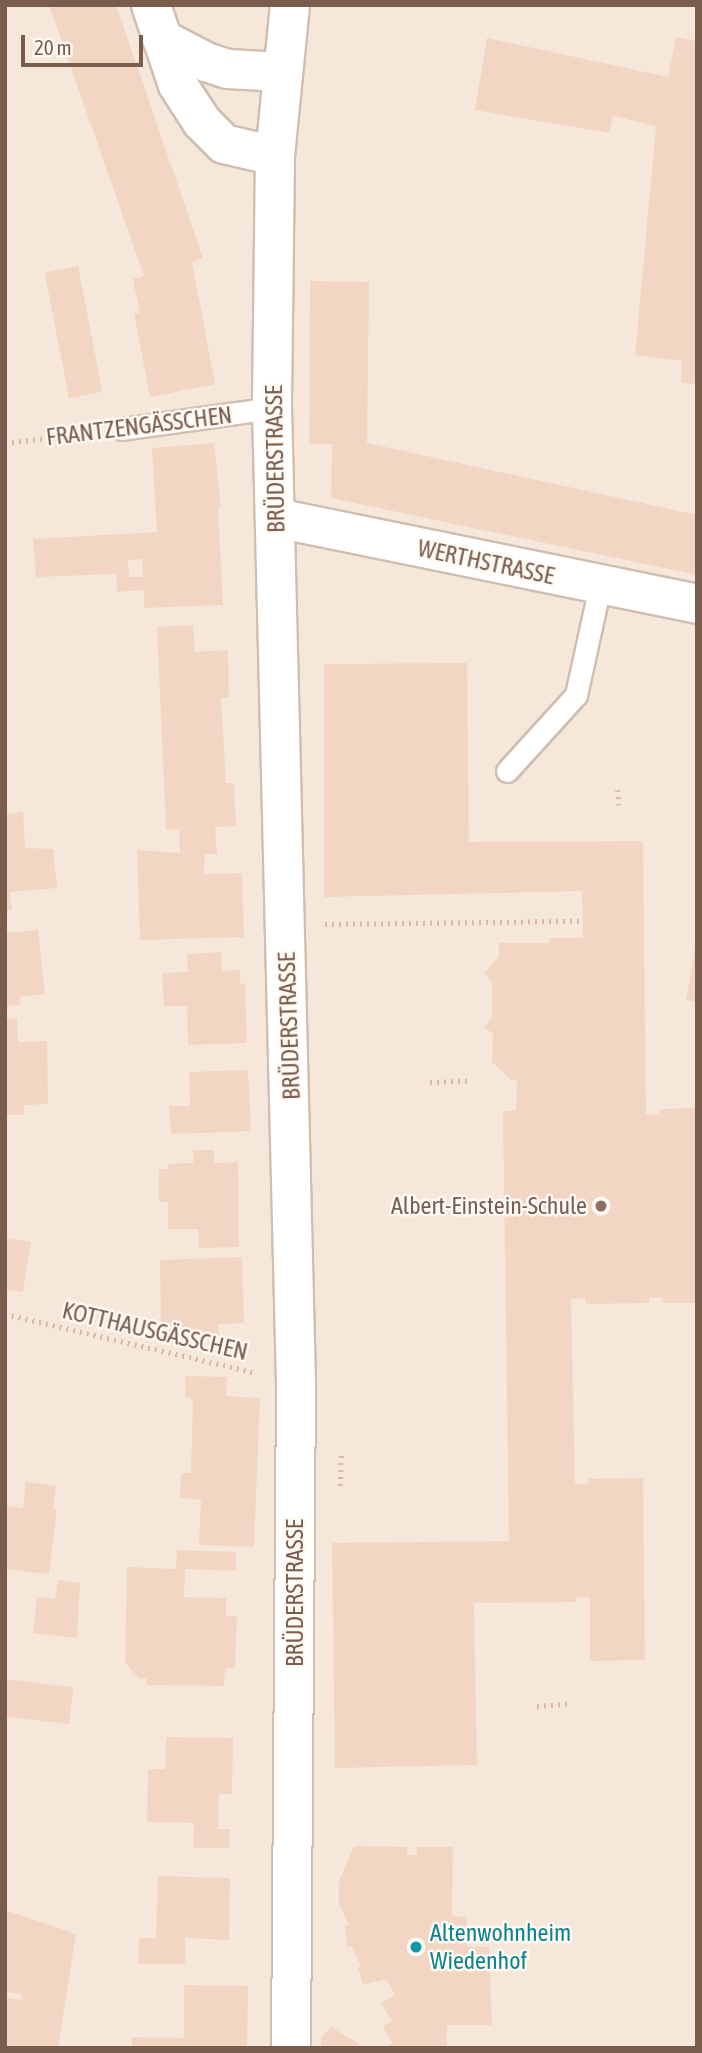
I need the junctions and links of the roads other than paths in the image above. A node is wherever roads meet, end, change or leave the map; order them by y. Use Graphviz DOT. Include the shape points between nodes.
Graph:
graph roads {
  1 [pos="290,5"];
  2 [pos="157,22"];
  3 [pos="282,72"];
  4 [pos="275,156"];
  5 [pos="272,408"];
  6 [pos="122,429"];
  7 [pos="276,518"];
  8 [pos="600,586"];
  9 [pos="697,604"];
  10 [pos="507,771"];
  11 [pos="291,2048"];
  1 -- 3 [label="street, BRÜDERSTRASSE"];
  2 -- 3 [label="street" via="205,62 228,69"];
  2 -- 4 [label="street" via="178,85 202,122 224,144"];
  3 -- 4 [label="street, BRÜDERSTRASSE"];
  4 -- 5 [label="street, BRÜDERSTRASSE"];
  5 -- 6 [label="lane, FRANTZENGÄSSCHEN"];
  5 -- 7 [label="street, BRÜDERSTRASSE"];
  7 -- 8 [label="street, WERTHSTRASSE"];
  7 -- 11 [label="street, BRÜDERSTRASSE" via="296,1382"];
  8 -- 9 [label="street, WERTHSTRASSE"];
  8 -- 10 [label="lane" via="576,695"];
}
